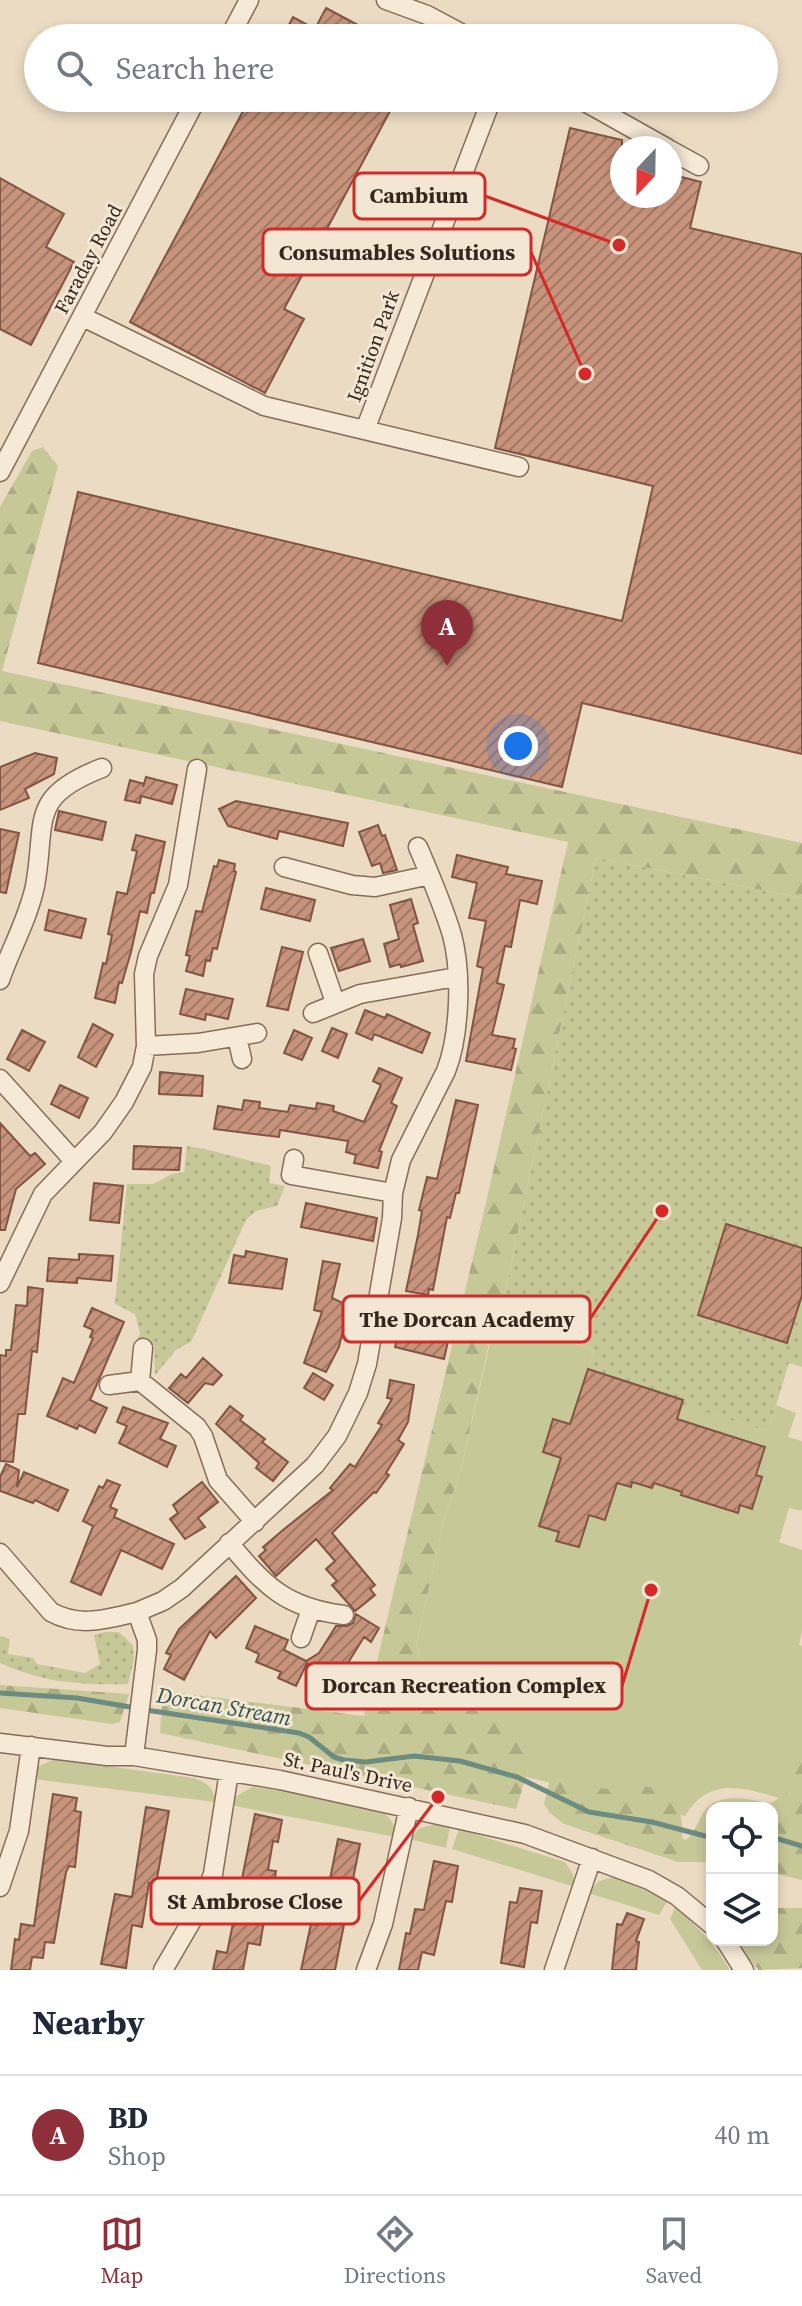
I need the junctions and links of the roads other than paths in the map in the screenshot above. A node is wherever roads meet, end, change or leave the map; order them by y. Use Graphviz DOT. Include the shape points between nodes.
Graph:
graph roads {
  1 [pos="249,0"];
  2 [pos="386,0"];
  3 [pos="236,24"];
  4 [pos="444,24"];
  5 [pos="190,112"];
  6 [pos="487,112"];
  7 [pos="603,112"];
  8 [pos="646,136"];
  9 [pos="682,156"];
  10 [pos="699,166"];
  11 [pos="83,317"];
  12 [pos="365,430"];
  13 [pos="8,436"];
  14 [pos="519,467"];
  15 [pos="0,472"];
  16 [pos="74,758"];
  17 [pos="102,768"];
  18 [pos="197,769"];
  19 [pos="79,777"];
  20 [pos="418,847"];
  21 [pos="284,867"];
  22 [pos="430,875"];
  23 [pos="318,953"];
  24 [pos="456,977"];
  25 [pos="0,980"];
  26 [pos="335,1002"];
  27 [pos="313,1013"];
  28 [pos="257,1033"];
  29 [pos="237,1037"];
  30 [pos="146,1046"];
  31 [pos="242,1059"];
  32 [pos="0,1079"];
  33 [pos="294,1159"];
  34 [pos="73,1160"];
  35 [pos="393,1193"];
  36 [pos="0,1283"];
  37 [pos="143,1348"];
  38 [pos="140,1381"];
  39 [pos="109,1385"];
  40 [pos="255,1522"];
  41 [pos="229,1543"];
  42 [pos="0,1553"];
  43 [pos="311,1609"];
  44 [pos="137,1612"];
  45 [pos="344,1615"];
  46 [pos="301,1638"];
  47 [pos="0,1743"];
  48 [pos="31,1746"];
  49 [pos="134,1756"];
  50 [pos="229,1772"];
  51 [pos="409,1807"];
  52 [pos="592,1858"];
  53 [pos="0,1887"];
  54 [pos="706,1920"];
  55 [pos="729,1946"];
  56 [pos="163,1970"];
  57 [pos="366,1970"];
  58 [pos="554,1970"];
  59 [pos="744,1970"];
  1 -- 3 [label="street"];
  2 -- 4 [label="street"];
  5 -- 11 [label="street, Faraday Road"];
  6 -- 12 [label="street, Ignition Park"];
  7 -- 8 [label="street"];
  9 -- 10 [label="street"];
  11 -- 12 [label="street, Ignition Park" via="249,400"];
  11 -- 13 [label="street, Faraday Road"];
  12 -- 14 [label="street, Ignition Park"];
  13 -- 15 [label="street, Faraday Road"];
  16 -- 19 [label="street"];
  17 -- 19 [label="street"];
  18 -- 30 [label="street" via="178,885 144,974"];
  19 -- 25 [label="street" via="54,795 42,818 32,894"];
  20 -- 22 [label="street"];
  21 -- 22 [label="street" via="375,887"];
  22 -- 24 [label="street" via="452,936"];
  23 -- 26 [label="street"];
  24 -- 26 [label="street"];
  24 -- 35 [label="street" via="452,1056 401,1160"];
  26 -- 27 [label="street"];
  28 -- 29 [label="street"];
  29 -- 30 [label="street"];
  29 -- 31 [label="street"];
  30 -- 34 [label="street" via="124,1102 103,1132"];
  32 -- 34 [label="street"];
  33 -- 35 [label="street" via="291,1175"];
  34 -- 36 [label="street" via="43,1194"];
  35 -- 40 [label="street" via="367,1364 352,1407 327,1452"];
  37 -- 38 [label="street"];
  38 -- 39 [label="street"];
  38 -- 40 [label="street" via="197,1427 218,1480"];
  40 -- 41 [label="street"];
  41 -- 43 [label="street" via="274,1592"];
  41 -- 44 [label="street" via="182,1588"];
  42 -- 44 [label="street" via="62,1618 88,1622"];
  43 -- 45 [label="street"];
  43 -- 46 [label="street"];
  44 -- 49 [label="street" via="147,1640"];
  47 -- 48 [label="street, St. Paul's Drive"];
  48 -- 49 [label="street, St. Paul's Drive"];
  48 -- 53 [label="street" via="19,1831"];
  49 -- 50 [label="street, St. Paul's Drive"];
  50 -- 51 [label="street, St. Paul's Drive"];
  50 -- 56 [label="street" via="213,1874 193,1922"];
  51 -- 52 [label="street, St. Paul's Drive" via="525,1834"];
  51 -- 57 [label="street" via="383,1924"];
  52 -- 54 [label="street, St. Paul's Drive" via="664,1888"];
  52 -- 58 [label="street"];
  55 -- 59 [label="street"];
}
